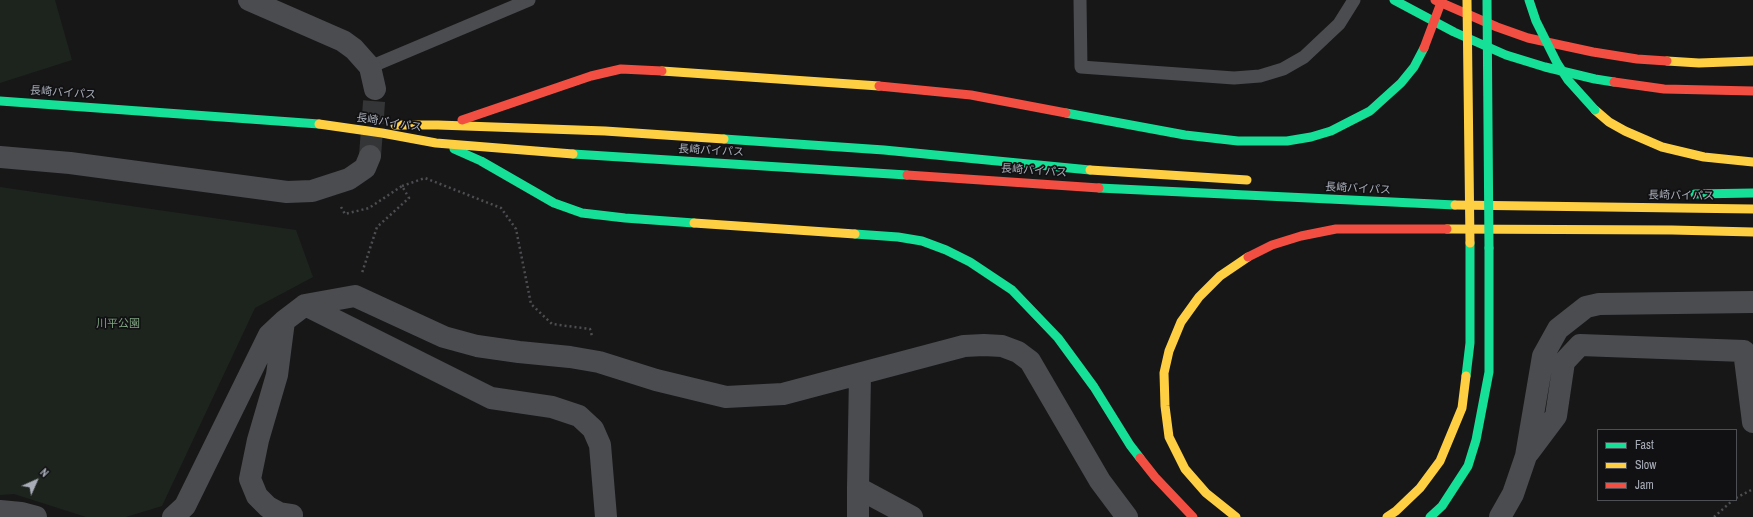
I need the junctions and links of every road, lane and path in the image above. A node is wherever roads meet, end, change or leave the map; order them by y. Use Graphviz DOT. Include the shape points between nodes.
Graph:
graph roads {
  1 [pos="249,0"];
  2 [pos="529,0"];
  3 [pos="1080,0"];
  4 [pos="1354,0"];
  5 [pos="1394,0"];
  6 [pos="1435,0"];
  7 [pos="1442,0"];
  8 [pos="1463,0"];
  9 [pos="1467,0"];
  10 [pos="1487,0"];
  11 [pos="1529,0"];
  12 [pos="1499,14"];
  13 [pos="1528,26"];
  14 [pos="1593,52"];
  15 [pos="1753,61"];
  16 [pos="370,67"];
  17 [pos="375,89"];
  18 [pos="1753,91"];
  19 [pos="0,101"];
  20 [pos="316,124"];
  21 [pos="438,125"];
  22 [pos="436,143"];
  23 [pos="370,156"];
  24 [pos="0,157"];
  25 [pos="1753,162"];
  26 [pos="1255,180"];
  27 [pos="329,185"];
  28 [pos="402,186"];
  29 [pos="1462,191"];
  30 [pos="1502,192"];
  31 [pos="1753,193"];
  32 [pos="1685,194"];
  33 [pos="1753,209"];
  34 [pos="1753,232"];
  35 [pos="354,296"];
  36 [pos="1753,302"];
  37 [pos="305,305"];
  38 [pos="284,321"];
  39 [pos="599,362"];
  40 [pos="860,375"];
  41 [pos="1753,422"];
  42 [pos="1526,456"];
  43 [pos="858,488"];
  44 [pos="1753,489"];
  45 [pos="1737,497"];
  46 [pos="1732,501"];
  47 [pos="0,511"];
  48 [pos="292,515"];
  49 [pos="36,517"];
  50 [pos="174,517"];
  51 [pos="606,517"];
  52 [pos="858,517"];
  53 [pos="912,517"];
  54 [pos="1127,517"];
  55 [pos="1193,517"];
  56 [pos="1236,517"];
  57 [pos="1387,517"];
  58 [pos="1430,517"];
  59 [pos="1500,517"];
  60 [pos="1714,517"];
  1 -- 16 [label="street" via="343,41"];
  2 -- 16 [label="lane"];
  3 -- 4 [label="lane" via="1081,67 1234,78 1260,76 1283,69 1304,57 1339,24"];
  5 -- 18 [label="highway" via="1454,32 1545,67 1595,79 1664,89"];
  6 -- 14 [label="highway" via="1528,38"];
  7 -- 21 [label="highway, bridge" via="1424,48 1414,67 1401,83 1370,111 1352,121 1331,130 1287,141 1238,141 1185,134 971,95 636,68 591,76 482,115"];
  8 -- 12 [label="highway"];
  9 -- 57 [label="highway, bridge" via="1470,343 1462,408 1440,461 1420,488"];
  10 -- 58 [label="highway, bridge" via="1489,372 1476,440 1468,466 1442,506"];
  11 -- 25 [label="highway, bridge" via="1536,21 1568,80 1594,110 1609,122 1625,132 1662,147 1704,157"];
  13 -- 14 [label="highway"];
  14 -- 15 [label="highway" via="1699,64"];
  16 -- 17 [label="street"];
  19 -- 20 [label="highway, 長崎バイパス"];
  20 -- 21 [label="highway, 長崎バイパス"];
  20 -- 22 [label="highway, 長崎バイパス"];
  21 -- 26 [label="highway, 長崎バイパス" via="605,131 884,150 1087,170"];
  22 -- 33 [label="highway, 長崎バイパス" via="994,181 1420,204"];
  22 -- 55 [label="highway" via="481,161 554,203 582,213 898,237 922,241 946,250 990,274 1035,312 1058,338 1094,387 1130,445 1155,477"];
  23 -- 27 [label="street" via="365,168 349,179"];
  24 -- 27 [label="street" via="70,163 287,192 312,191"];
  27 -- 28 [label="path" via="345,214 369,208"];
  28 -- 35 [label="path" via="409,198 377,227"];
  28 -- 39 [label="path" via="425,178 501,208 516,229 531,304 552,324 590,329"];
  29 -- 30 [label="highway"];
  31 -- 32 [label="highway, 長崎バイパス"];
  34 -- 56 [label="highway" via="1336,229 1272,244 1246,258 1220,276 1199,297 1181,322 1169,351 1164,373 1170,437 1185,469 1206,493"];
  35 -- 37 [label="street"];
  35 -- 39 [label="street" via="444,336 477,346"];
  36 -- 42 [label="street" via="1599,304 1586,307 1558,329 1543,356"];
  37 -- 38 [label="street"];
  37 -- 51 [label="street" via="491,398 552,407 578,416 593,429 600,445"];
  38 -- 48 [label="street" via="278,375 258,440 250,479 257,496 268,507 279,513"];
  38 -- 50 [label="street" via="269,335 185,506"];
  39 -- 40 [label="street" via="656,380 726,397 783,394"];
  40 -- 43 [label="street"];
  40 -- 54 [label="street" via="964,346 1002,346 1018,352 1030,361 1100,480"];
  41 -- 42 [label="street" via="1744,351 1580,345 1564,362 1556,416"];
  42 -- 59 [label="street" via="1513,494"];
  43 -- 52 [label="street"];
  43 -- 53 [label="street"];
  44 -- 45 [label="path"];
  46 -- 60 [label="path"];
  47 -- 49 [label="street"];
}
